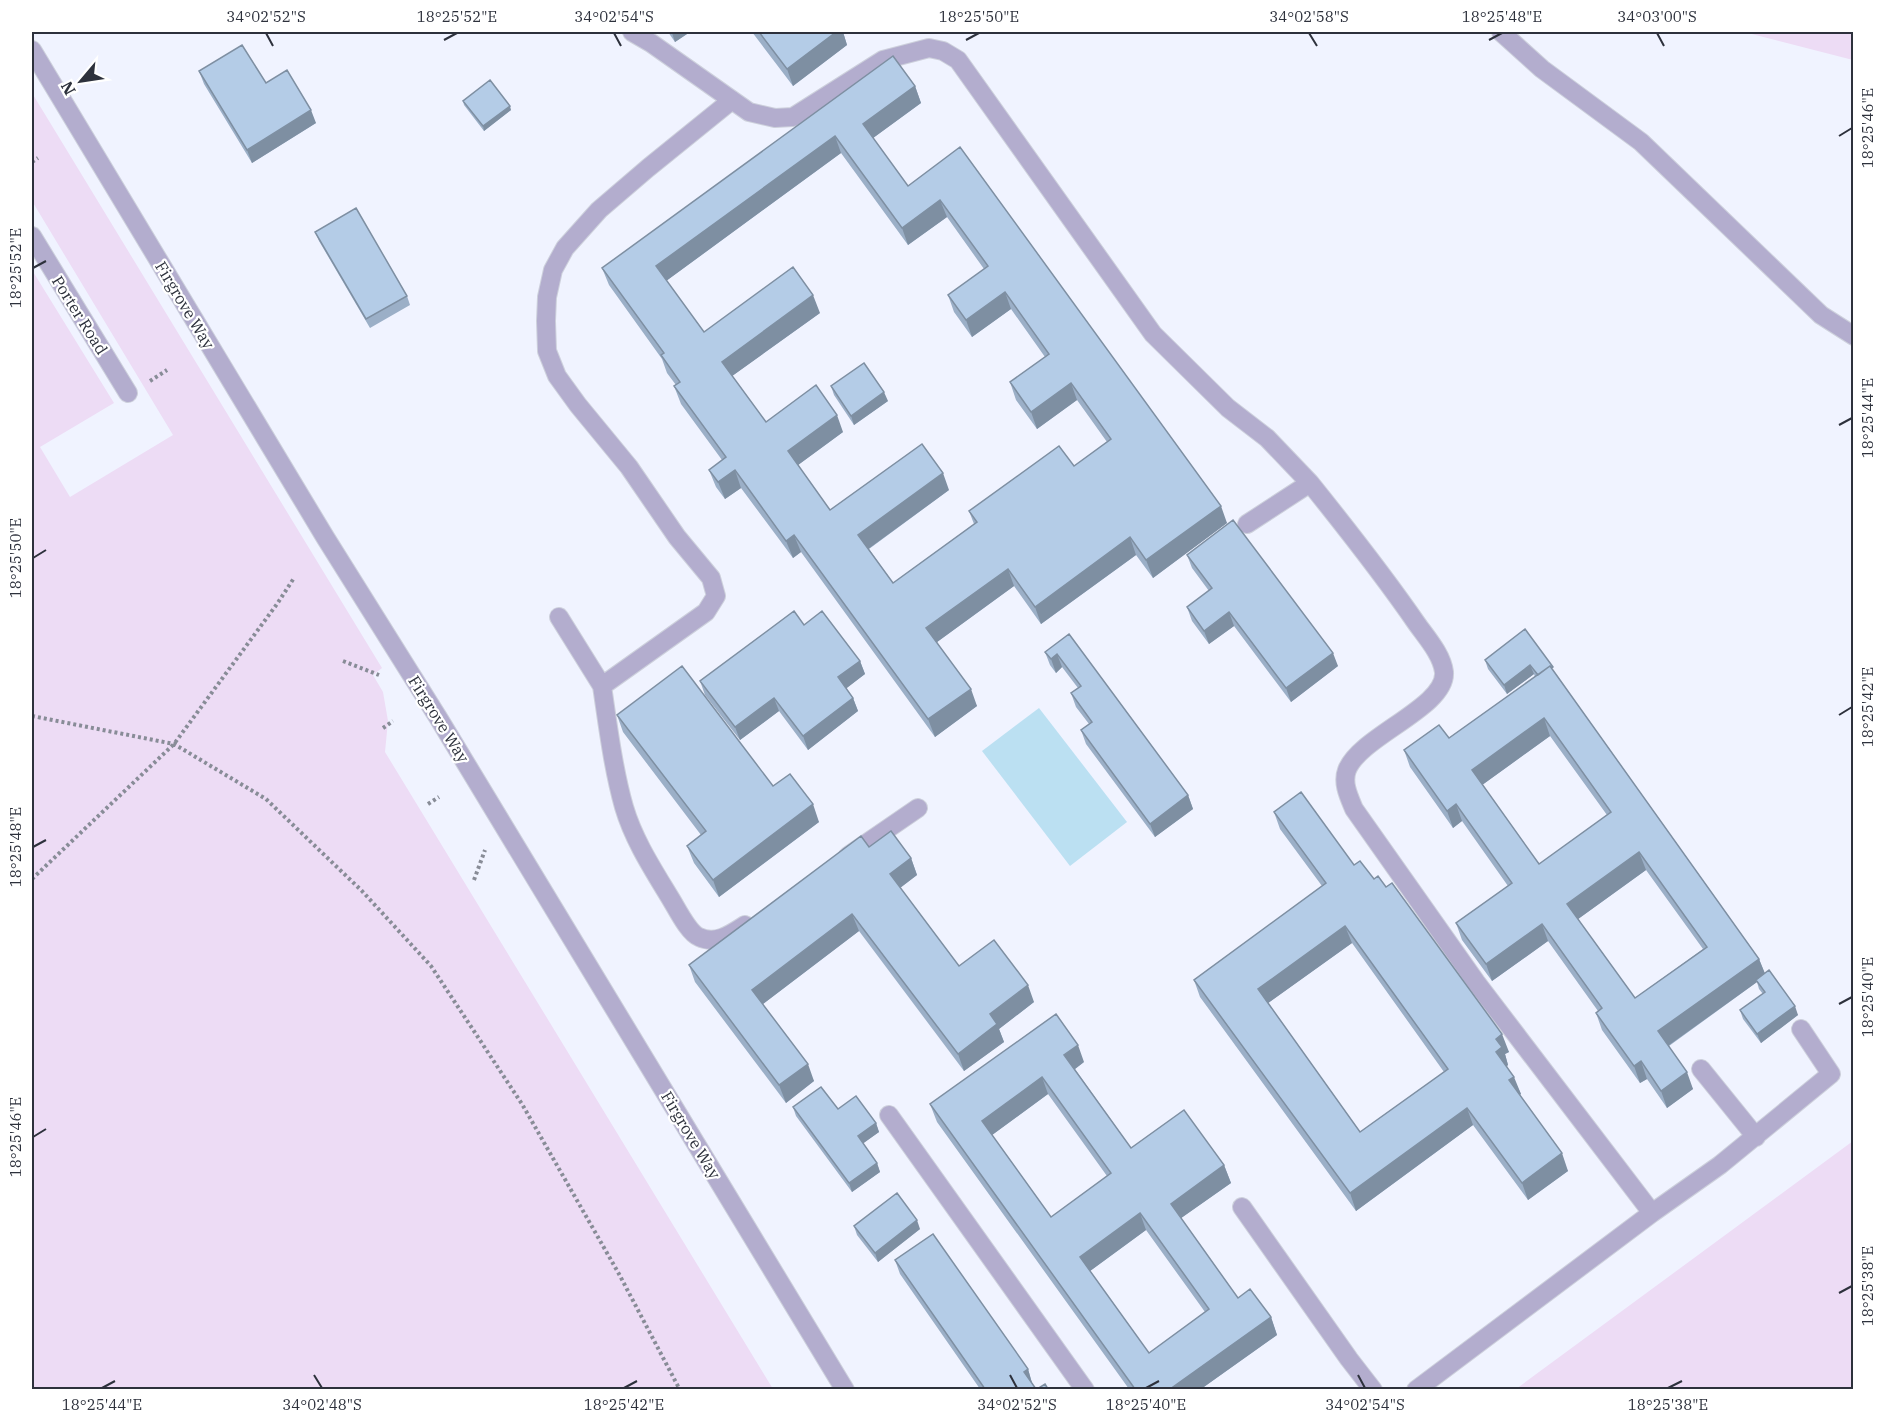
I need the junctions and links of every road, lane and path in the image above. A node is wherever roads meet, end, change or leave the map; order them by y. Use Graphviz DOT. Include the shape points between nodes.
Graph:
graph roads {
  1 [pos="632,32"];
  2 [pos="1502,32"];
  3 [pos="32,50"];
  4 [pos="732,100"];
  5 [pos="38,158"];
  6 [pos="32,162"];
  7 [pos="32,236"];
  8 [pos="1854,336"];
  9 [pos="129,393"];
  10 [pos="1310,483"];
  11 [pos="1247,524"];
  12 [pos="294,578"];
  13 [pos="559,617"];
  14 [pos="343,661"];
  15 [pos="380,675"];
  16 [pos="602,686"];
  17 [pos="32,716"];
  18 [pos="393,721"];
  19 [pos="383,728"];
  20 [pos="174,744"];
  21 [pos="438,797"];
  22 [pos="428,804"];
  23 [pos="918,808"];
  24 [pos="485,850"];
  25 [pos="831,868"];
  26 [pos="32,879"];
  27 [pos="474,880"];
  28 [pos="755,919"];
  29 [pos="1801,1029"];
  30 [pos="1701,1069"];
  31 [pos="889,1116"];
  32 [pos="1756,1137"];
  33 [pos="1242,1206"];
  34 [pos="1652,1214"];
  35 [pos="680,1389"];
  36 [pos="845,1389"];
  37 [pos="1085,1389"];
  38 [pos="1373,1389"];
  39 [pos="1416,1389"];
  1 -- 4 [label="street"];
  2 -- 8 [label="street" via="1542,69 1641,142 1821,315"];
  3 -- 36 [label="street, Firgrove Way"];
  4 -- 10 [label="street" via="748,112 793,117 883,60 929,48 958,60 1153,334 1228,408 1267,438"];
  4 -- 16 [label="street" via="599,210 565,248 553,270 547,297 546,351 557,376 711,578 716,596 706,612"];
  5 -- 6 [label="path"];
  7 -- 9 [label="street, Porter Road"];
  10 -- 11 [label="street"];
  10 -- 34 [label="street" via="1387,582 1435,650 1443,668 1444,680 1438,690 1353,760 1347,771 1346,788 1354,809 1476,982"];
  12 -- 20 [label="path"];
  13 -- 16 [label="street"];
  14 -- 15 [label="path"];
  16 -- 28 [label="street" via="625,809 644,854 682,918 697,937 710,940 726,937"];
  17 -- 20 [label="path"];
  18 -- 19 [label="path"];
  20 -- 26 [label="path"];
  20 -- 35 [label="path" via="266,799 362,891 431,966 522,1104"];
  21 -- 22 [label="path"];
  23 -- 25 [label="street"];
  24 -- 27 [label="path"];
  29 -- 32 [label="street" via="1831,1074"];
  30 -- 32 [label="street"];
  31 -- 37 [label="street"];
  32 -- 34 [label="street"];
  33 -- 38 [label="street"];
  34 -- 39 [label="street"];
}
